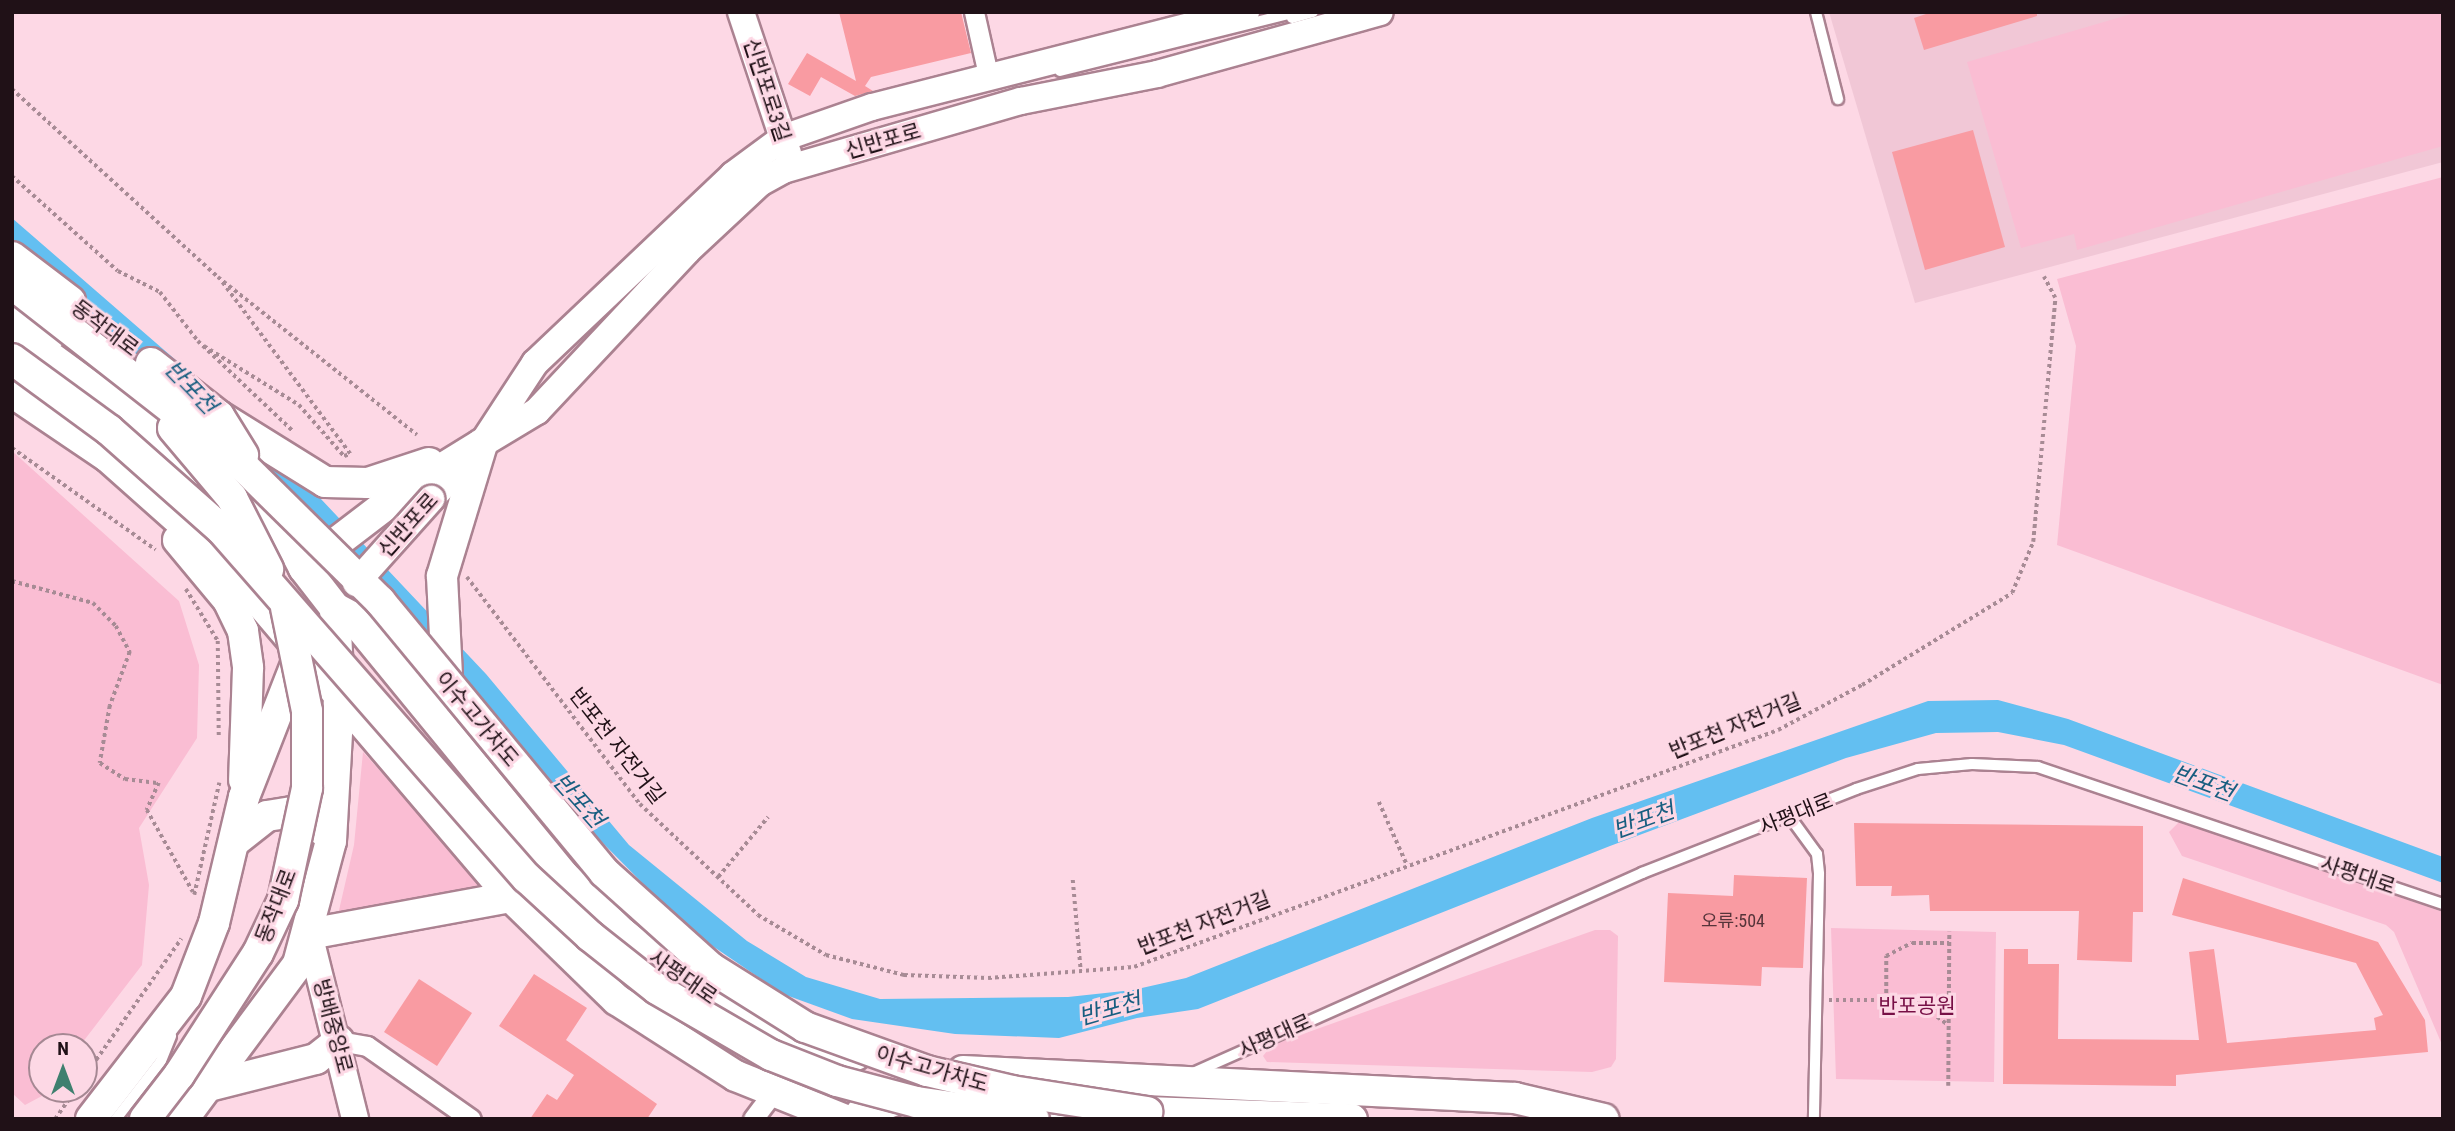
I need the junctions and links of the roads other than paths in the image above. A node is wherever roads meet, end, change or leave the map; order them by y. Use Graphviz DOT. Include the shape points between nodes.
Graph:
graph roads {
  1 [pos="741,12"];
  2 [pos="974,12"];
  3 [pos="1247,12"];
  4 [pos="1297,12"];
  5 [pos="1313,12"];
  6 [pos="1380,12"];
  7 [pos="1816,12"];
  8 [pos="994,78"];
  9 [pos="1838,99"];
  10 [pos="1021,100"];
  11 [pos="783,138"];
  12 [pos="793,167"];
  13 [pos="12,257"];
  14 [pos="12,284"];
  15 [pos="12,304"];
  16 [pos="12,329"];
  17 [pos="12,359"];
  18 [pos="12,392"];
  19 [pos="219,416"];
  20 [pos="482,444"];
  21 [pos="108,457"];
  22 [pos="313,560"];
  23 [pos="343,612"];
  24 [pos="302,649"];
  25 [pos="339,696"];
  26 [pos="456,740"];
  27 [pos="244,797"];
  28 [pos="1790,817"];
  29 [pos="331,841"];
  30 [pos="234,842"];
  31 [pos="511,897"];
  32 [pos="2443,904"];
  33 [pos="309,934"];
  34 [pos="186,996"];
  35 [pos="340,1041"];
  36 [pos="860,1056"];
  37 [pos="1046,1077"];
  38 [pos="1173,1081"];
  39 [pos="1004,1082"];
  40 [pos="209,1086"];
  41 [pos="773,1092"];
  42 [pos="1147,1112"];
  43 [pos="856,1117"];
  44 [pos="91,1119"];
  45 [pos="116,1119"];
  46 [pos="145,1119"];
  47 [pos="183,1119"];
  48 [pos="355,1119"];
  49 [pos="471,1119"];
  50 [pos="753,1119"];
  51 [pos="975,1119"];
  52 [pos="1034,1119"];
  53 [pos="1060,1119"];
  54 [pos="1352,1119"];
  55 [pos="1604,1119"];
  56 [pos="1814,1119"];
  1 -- 11 [label="main road, 신반포로3길"];
  2 -- 8 [label="street"];
  3 -- 8 [label="main road, 신반포로"];
  4 -- 8 [label="lane" via="1076,69"];
  5 -- 10 [label="lane" via="1090,71"];
  6 -- 10 [label="main road, 신반포로" via="1157,74"];
  7 -- 9 [label="lane"];
  8 -- 11 [label="main road, 신반포로" via="872,107"];
  10 -- 12 [label="main road, 신반포로"];
  11 -- 12 [label="main road, 신반포로3길"];
  11 -- 20 [label="main road, 신반포로" via="733,175 536,363"];
  12 -- 20 [label="main road, 신반포로" via="761,183 687,251 537,411"];
  13 -- 19 [label="main road, 동작대로, bridge"];
  14 -- 42 [label="main road, 이수고가차도, bridge" via="237,460 380,601 604,872 710,968 805,1027 928,1071 1012,1091"];
  15 -- 46 [label="main road, 동작대로, bridge" via="173,428 232,498 290,618 307,711 307,788 283,900 258,953"];
  16 -- 22 [label="main road" via="157,435"];
  17 -- 52 [label="main road, 이수고가차도, bridge" via="109,430 220,529 527,878 657,989 759,1049 837,1081 916,1102"];
  18 -- 21 [label="main road"];
  19 -- 20 [label="main road" via="325,482 368,483"];
  19 -- 22 [label="main road, 동작대로, bridge"];
  20 -- 22 [label="main road"];
  20 -- 23 [label="main road, 신반포로, bridge" via="356,583"];
  20 -- 26 [label="main road" via="454,577 446,672"];
  21 -- 24 [label="main road" via="224,560"];
  21 -- 27 [label="main road" via="228,600 243,631 248,668"];
  22 -- 23 [label="main road, 동작대로"];
  23 -- 24 [label="main road"];
  23 -- 25 [label="main road, 동작대로"];
  23 -- 26 [label="main road, 사평대로"];
  24 -- 25 [label="main road"];
  24 -- 27 [label="main road"];
  25 -- 29 [label="main road, 동작대로"];
  25 -- 31 [label="main road"];
  26 -- 36 [label="main road, 사평대로" via="563,875 622,933 695,989 791,1041"];
  27 -- 30 [label="main road"];
  28 -- 32 [label="lane, 사평대로" via="1919,769 1972,764 2038,767"];
  28 -- 38 [label="lane, 사평대로" via="1643,873"];
  28 -- 56 [label="lane" via="1816,854"];
  29 -- 30 [label="main road" via="313,819 292,812 267,816"];
  29 -- 33 [label="main road, 동작대로"];
  30 -- 34 [label="main road" via="214,923"];
  31 -- 33 [label="main road"];
  31 -- 41 [label="main road" via="617,1000 736,1076"];
  33 -- 35 [label="main road, 방배중앙로" via="328,1016"];
  33 -- 40 [label="main road, 동작대로" via="298,964 278,995"];
  34 -- 44 [label="main road"];
  34 -- 45 [label="lane" via="160,1061"];
  35 -- 40 [label="main road" via="316,1059"];
  35 -- 48 [label="main road, 방배중앙로"];
  35 -- 49 [label="street" via="367,1046"];
  36 -- 37 [label="main road, 사평대로"];
  36 -- 43 [label="main road"];
  37 -- 38 [label="main road, 사평대로"];
  37 -- 39 [label="main road"];
  38 -- 55 [label="main road, 사평대로" via="1515,1098"];
  39 -- 43 [label="main road" via="905,1096"];
  39 -- 51 [label="main road" via="974,1099"];
  40 -- 47 [label="main road, 동작대로"];
  41 -- 43 [label="main road"];
  41 -- 50 [label="street"];
  42 -- 53 [label="main road, 이수고가차도, bridge"];
  42 -- 54 [label="main road, 이수고가차도"];
}
